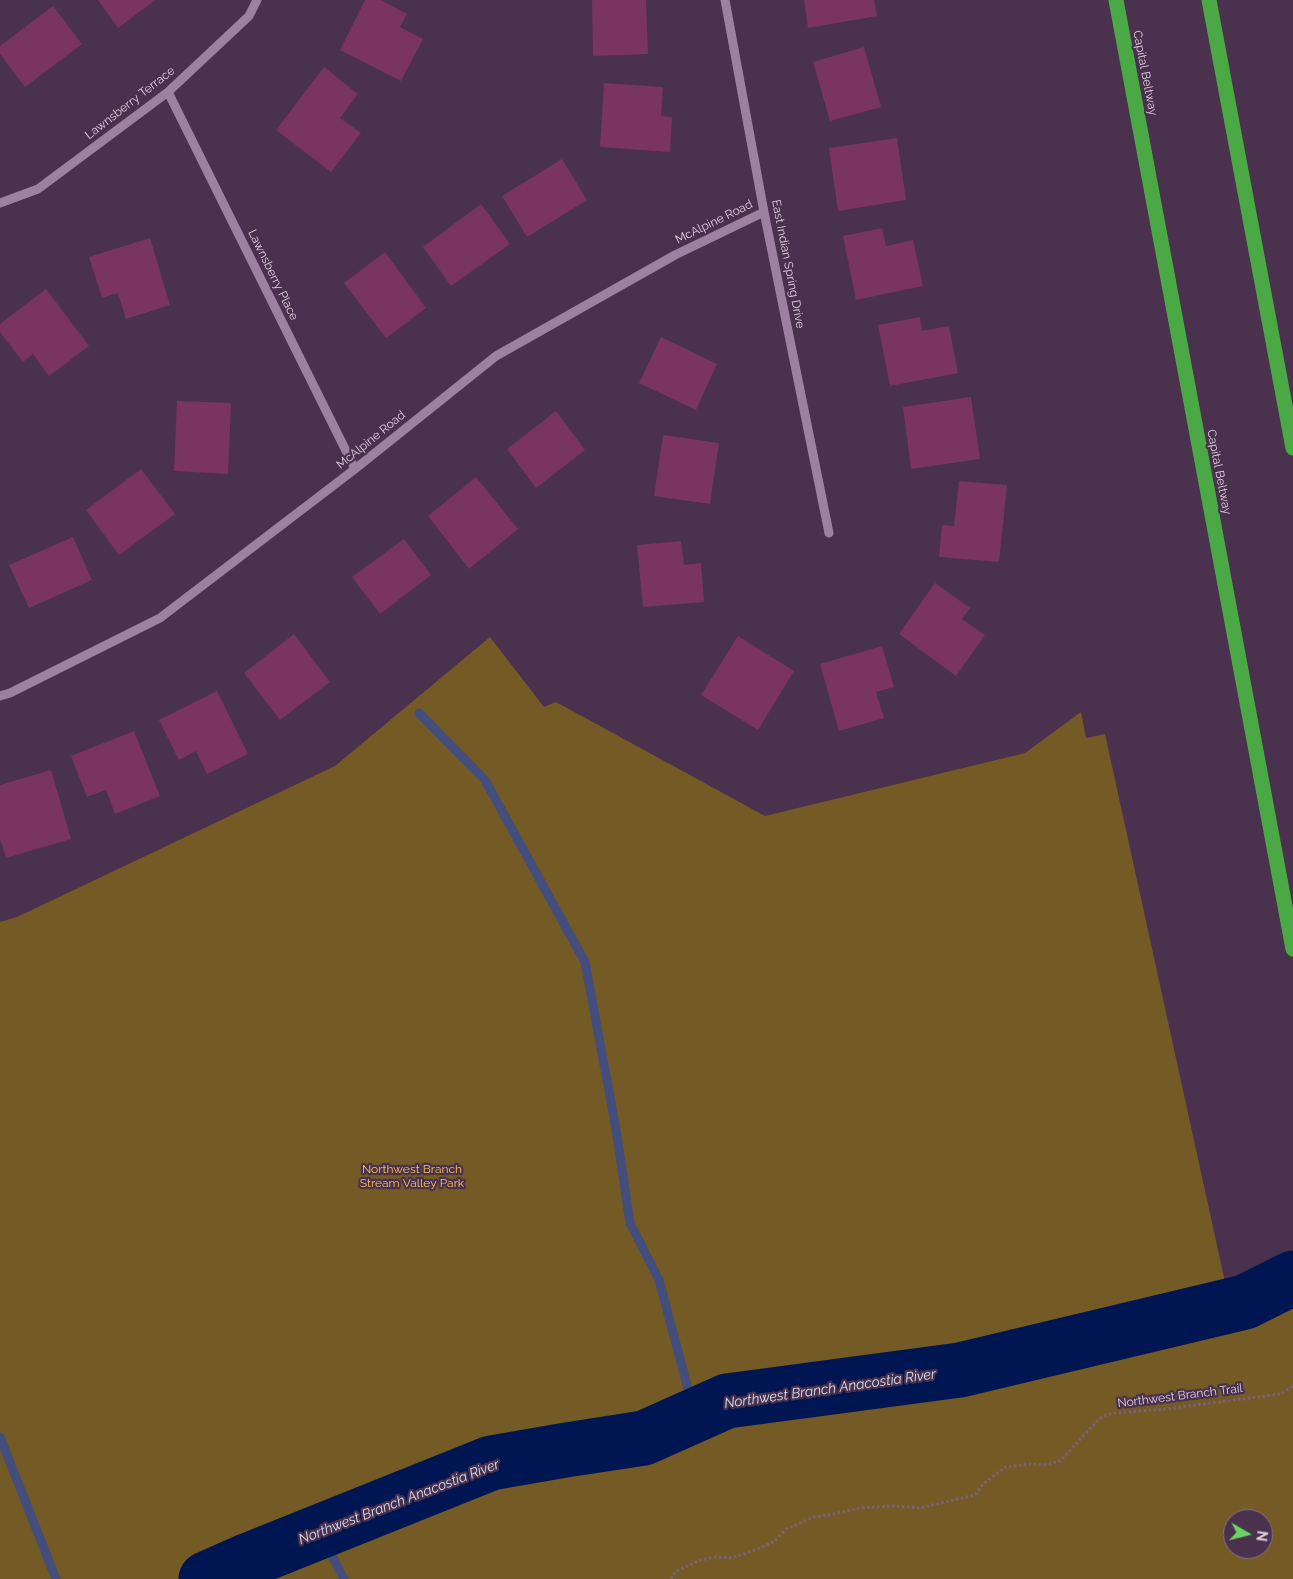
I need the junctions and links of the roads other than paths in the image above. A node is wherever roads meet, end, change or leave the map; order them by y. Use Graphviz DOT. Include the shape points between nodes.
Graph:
graph roads {
  1 [pos="257,0"];
  2 [pos="724,0"];
  3 [pos="1116,0"];
  4 [pos="1209,0"];
  5 [pos="168,92"];
  6 [pos="0,203"];
  7 [pos="764,212"];
  8 [pos="1293,448"];
  9 [pos="355,469"];
  10 [pos="830,533"];
  11 [pos="0,696"];
  12 [pos="1293,949"];
  1 -- 5 [label="street, Lawnsberry Terrace" via="249,16"];
  2 -- 7 [label="street, East Indian Spring Drive"];
  3 -- 12 [label="highway, Capital Beltway"];
  4 -- 8 [label="highway"];
  5 -- 6 [label="street, Lawnsberry Terrace" via="38,189"];
  5 -- 9 [label="street, Lawnsberry Place"];
  7 -- 9 [label="street, McAlpine Road" via="675,255 496,356"];
  7 -- 10 [label="street, East Indian Spring Drive"];
  9 -- 11 [label="street, McAlpine Road" via="160,618"];
}
